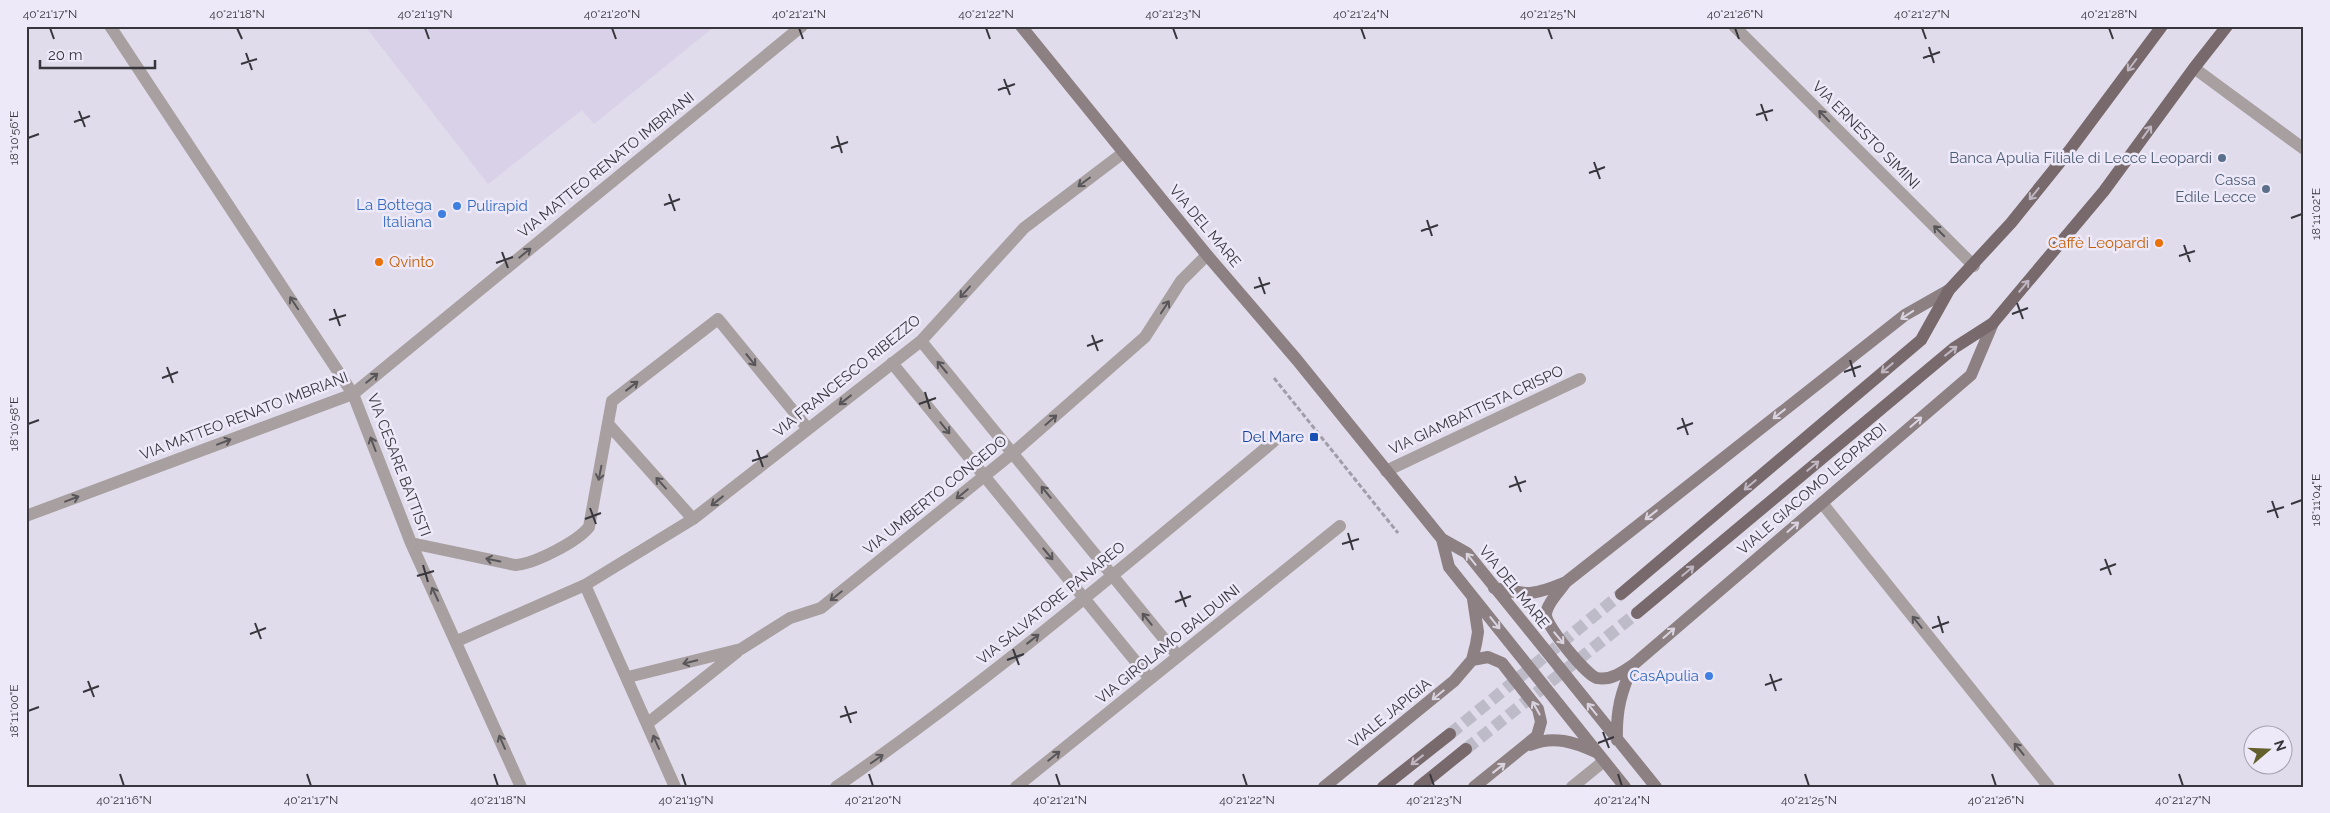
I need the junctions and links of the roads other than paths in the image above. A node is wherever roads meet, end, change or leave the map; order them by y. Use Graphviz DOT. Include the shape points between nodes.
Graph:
graph roads {
  1 [pos="110,26"];
  2 [pos="802,26"];
  3 [pos="1021,26"];
  4 [pos="1734,26"];
  5 [pos="2162,26"];
  6 [pos="2227,26"];
  7 [pos="2194,68"];
  8 [pos="2304,149"];
  9 [pos="1123,153"];
  10 [pos="1207,255"];
  11 [pos="1974,266"];
  12 [pos="1949,290"];
  13 [pos="1993,323"];
  14 [pos="921,340"];
  15 [pos="892,363"];
  16 [pos="1580,379"];
  17 [pos="353,394"];
  18 [pos="609,425"];
  19 [pos="808,429"];
  20 [pos="1279,437"];
  21 [pos="1014,452"];
  22 [pos="1386,471"];
  23 [pos="984,477"];
  24 [pos="1822,502"];
  25 [pos="26,516"];
  26 [pos="693,519"];
  27 [pos="1340,526"];
  28 [pos="1442,539"];
  29 [pos="412,543"];
  30 [pos="1112,576"];
  31 [pos="1566,582"];
  32 [pos="585,585"];
  33 [pos="1494,588"];
  34 [pos="1621,594"];
  35 [pos="1472,595"];
  36 [pos="1086,598"];
  37 [pos="1637,613"];
  38 [pos="457,642"];
  39 [pos="741,649"];
  40 [pos="1178,656"];
  41 [pos="1472,660"];
  42 [pos="1633,665"];
  43 [pos="628,677"];
  44 [pos="1150,679"];
  45 [pos="648,723"];
  46 [pos="1450,734"];
  47 [pos="1617,740"];
  48 [pos="1523,748"];
  49 [pos="1466,749"];
  50 [pos="1601,757"];
  51 [pos="521,787"];
  52 [pos="675,787"];
  53 [pos="836,787"];
  54 [pos="1016,787"];
  55 [pos="1324,787"];
  56 [pos="1383,787"];
  57 [pos="1419,787"];
  58 [pos="1474,787"];
  59 [pos="1572,787"];
  60 [pos="1625,787"];
  61 [pos="1656,787"];
  62 [pos="2049,787"];
  17 -- 1 [label="street, VIA CESARE BATTISTI, one-way"];
  17 -- 2 [label="street, VIA MATTEO RENATO IMBRIANI, one-way"];
  3 -- 9 [label="main road, VIA DEL MARE"];
  11 -- 4 [label="street, VIA ERNESTO SIMINI, one-way"];
  5 -- 11 [label="main road, one-way" via="2069,152"];
  6 -- 7 [label="main road, VIALE GIACOMO LEOPARDI"];
  7 -- 8 [label="street"];
  13 -- 7 [label="main road, VIALE GIACOMO LEOPARDI, one-way" via="2104,191"];
  9 -- 10 [label="main road, VIA DEL MARE"];
  9 -- 14 [label="street, VIA FRANCESCO RIBEZZO, one-way" via="1024,228"];
  21 -- 10 [label="street, VIA UMBERTO CONGEDO, one-way" via="1145,337 1181,281"];
  10 -- 22 [label="main road, VIA DEL MARE" via="1298,360"];
  11 -- 12 [label="main road"];
  12 -- 31 [label="main road, one-way" via="1905,315"];
  12 -- 34 [label="main road, one-way" via="1921,340"];
  24 -- 13 [label="main road, VIALE GIACOMO LEOPARDI, one-way" via="1971,375"];
  37 -- 13 [label="main road, VIALE GIACOMO LEOPARDI, one-way" via="1954,348"];
  14 -- 15 [label="street, VIA FRANCESCO RIBEZZO"];
  21 -- 14 [label="street, one-way"];
  15 -- 19 [label="street, VIA FRANCESCO RIBEZZO, one-way"];
  15 -- 23 [label="street, one-way"];
  16 -- 22 [label="street, VIA GIAMBATTISTA CRISPO"];
  25 -- 17 [label="street, VIA MATTEO RENATO IMBRIANI, one-way"];
  29 -- 17 [label="street, VIA CESARE BATTISTI, one-way"];
  18 -- 19 [label="street, one-way" via="612,401 718,319"];
  26 -- 18 [label="street, one-way"];
  18 -- 29 [label="street, one-way" via="590,527 582,536 526,564 515,565"];
  19 -- 26 [label="street, VIA FRANCESCO RIBEZZO, one-way"];
  20 -- 30 [label="street, VIA SALVATORE PANAREO"];
  21 -- 23 [label="street, VIA UMBERTO CONGEDO"];
  30 -- 21 [label="street, one-way"];
  22 -- 28 [label="main road, VIA DEL MARE"];
  23 -- 36 [label="street, one-way"];
  23 -- 39 [label="street, VIA UMBERTO CONGEDO, one-way" via="821,608 790,618"];
  42 -- 24 [label="main road, VIALE GIACOMO LEOPARDI, one-way"];
  62 -- 24 [label="street, one-way"];
  26 -- 32 [label="street, VIA FRANCESCO RIBEZZO"];
  27 -- 40 [label="street, VIA GIROLAMO BALDUINI"];
  33 -- 28 [label="main road, VIA DEL MARE, one-way" via="1467,553"];
  28 -- 35 [label="main road, VIA DEL MARE" via="1449,567"];
  38 -- 29 [label="street, VIA CESARE BATTISTI, one-way"];
  30 -- 36 [label="street, VIA SALVATORE PANAREO"];
  40 -- 30 [label="street, one-way"];
  31 -- 33 [label="main road" via="1528,595"];
  31 -- 42 [label="main road, one-way" via="1546,612 1551,628 1587,672 1596,678 1613,677"];
  32 -- 38 [label="street, VIA FRANCESCO RIBEZZO"];
  32 -- 43 [label="street"];
  47 -- 33 [label="main road, VIA DEL MARE, one-way"];
  35 -- 41 [label="main road" via="1478,632"];
  35 -- 50 [label="main road, VIA DEL MARE, one-way"];
  36 -- 44 [label="street"];
  53 -- 36 [label="street, VIA SALVATORE PANAREO, one-way" via="897,745"];
  51 -- 38 [label="street, VIA CESARE BATTISTI, one-way"];
  39 -- 43 [label="street, VIA UMBERTO CONGEDO, one-way"];
  39 -- 45 [label="street"];
  40 -- 44 [label="street, VIA GIROLAMO BALDUINI"];
  48 -- 41 [label="main road, one-way" via="1541,728 1538,709 1502,663 1488,657"];
  41 -- 55 [label="main road, VIALE JAPIGIA, one-way" via="1454,681"];
  42 -- 47 [label="main road" via="1622,689 1616,716"];
  43 -- 45 [label="street"];
  54 -- 44 [label="street, VIA GIROLAMO BALDUINI, one-way"];
  52 -- 45 [label="street, one-way"];
  46 -- 56 [label="main road, one-way"];
  47 -- 61 [label="main road, VIA DEL MARE"];
  48 -- 50 [label="main road" via="1553,739 1575,742"];
  58 -- 48 [label="main road, one-way"];
  49 -- 57 [label="main road"];
  50 -- 59 [label="street"];
  50 -- 60 [label="main road, VIA DEL MARE"];
}
